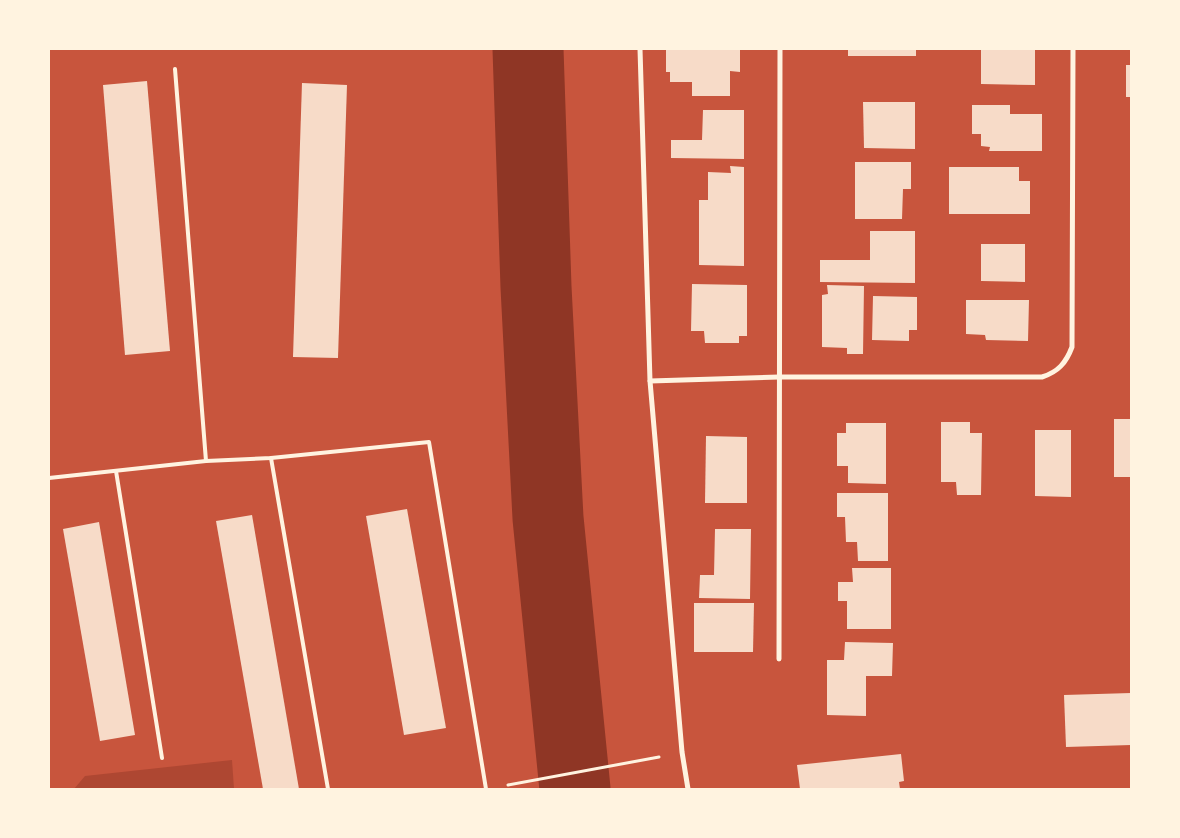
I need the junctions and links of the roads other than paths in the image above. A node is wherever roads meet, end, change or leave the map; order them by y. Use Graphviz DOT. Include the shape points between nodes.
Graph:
graph roads {
  1 [pos="640,49"];
  2 [pos="780,49"];
  3 [pos="1073,49"];
  4 [pos="175,69"];
  5 [pos="779,377"];
  6 [pos="650,381"];
  7 [pos="271,458"];
  8 [pos="206,461"];
  9 [pos="116,471"];
  10 [pos="49,478"];
  11 [pos="778,659"];
  12 [pos="162,758"];
  13 [pos="328,789"];
  14 [pos="486,789"];
  15 [pos="688,789"];
  1 -- 6 [label="street"];
  2 -- 5 [label="street"];
  3 -- 5 [label="street" via="1072,347 1062,367 1042,377"];
  4 -- 8 [label="lane"];
  5 -- 6 [label="street"];
  5 -- 11 [label="street"];
  6 -- 15 [label="street" via="682,752"];
  7 -- 8 [label="lane"];
  7 -- 13 [label="lane"];
  7 -- 14 [label="lane" via="429,442"];
  8 -- 9 [label="lane"];
  9 -- 10 [label="lane"];
  9 -- 12 [label="lane"];
}
